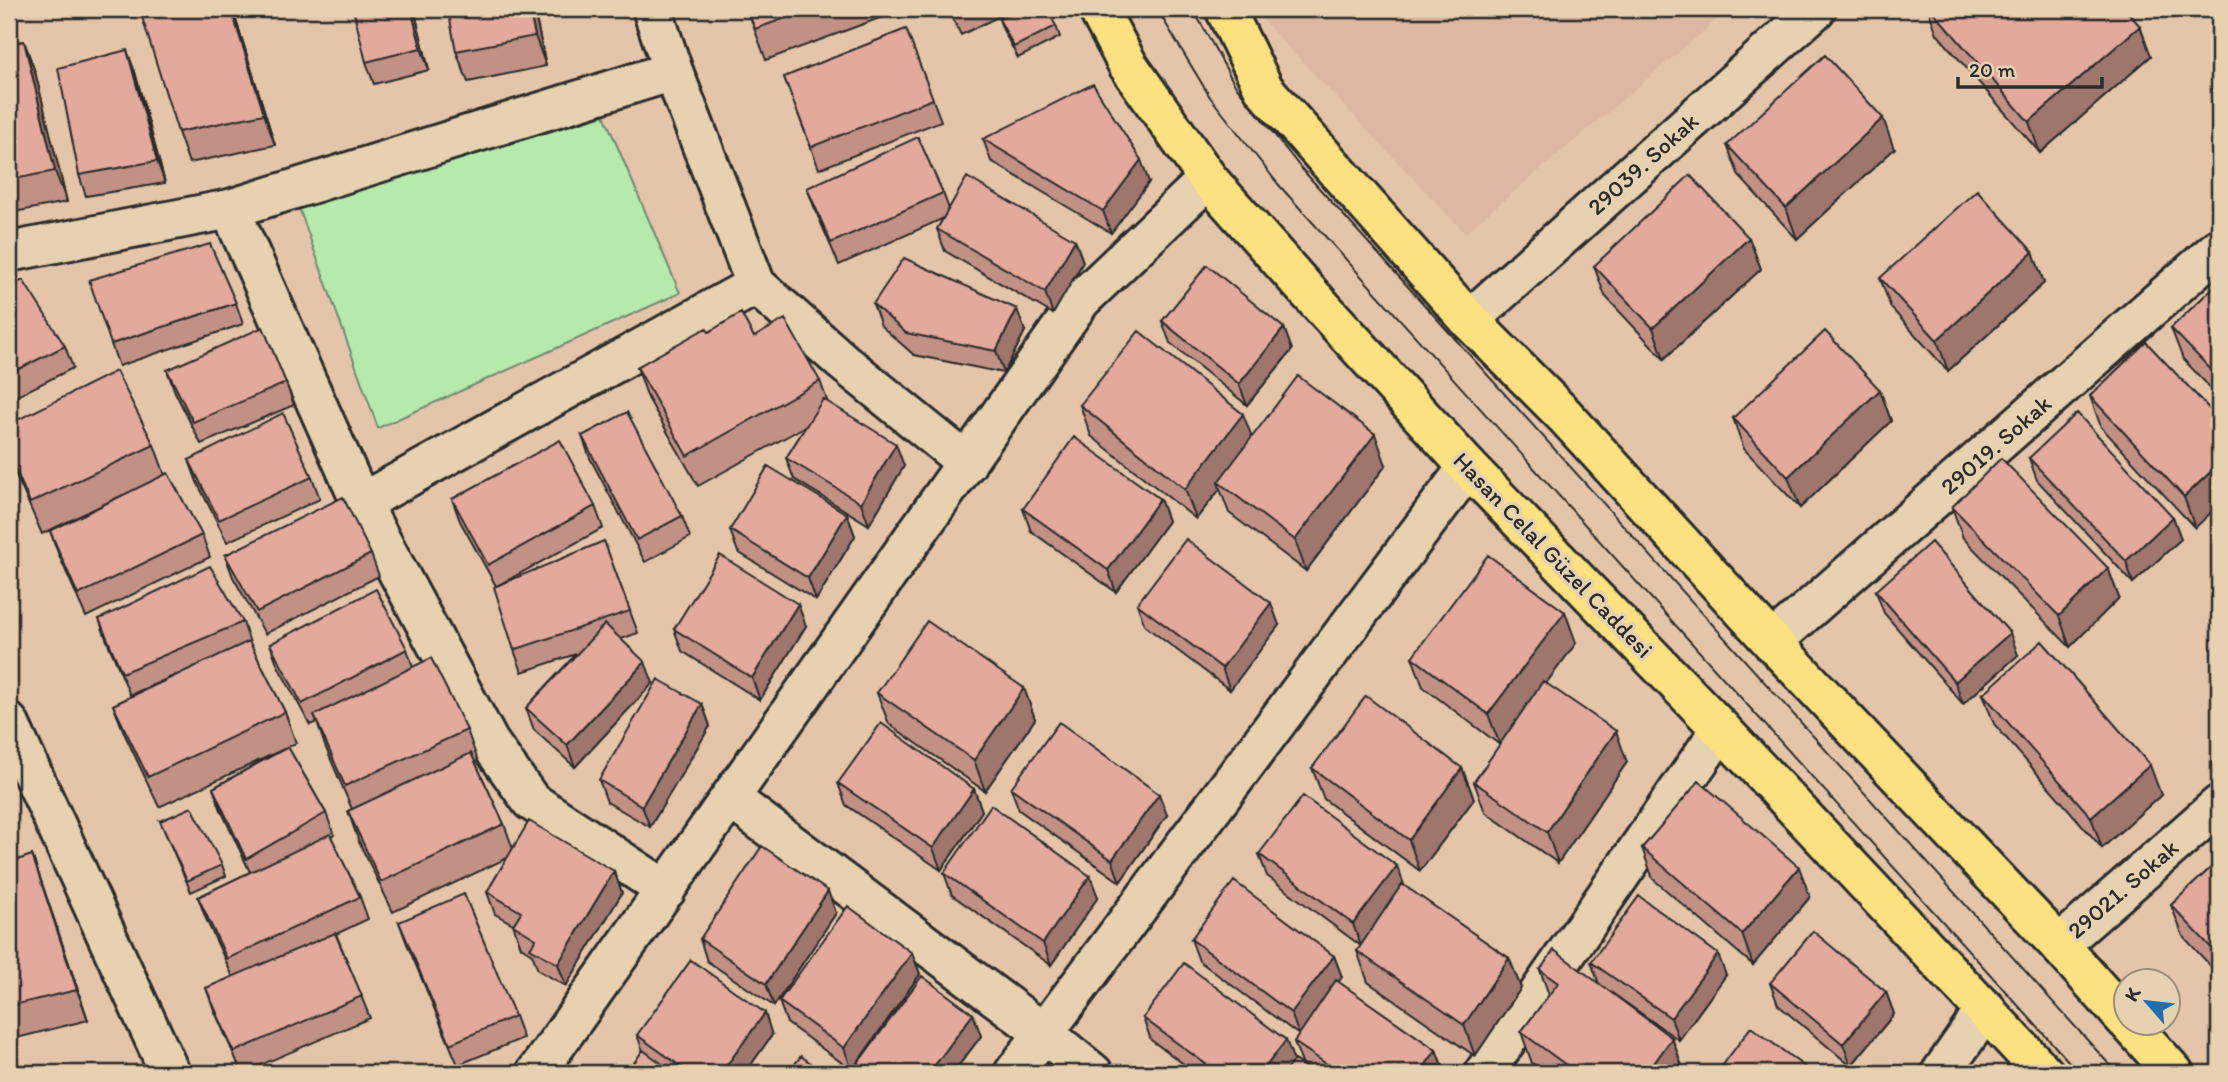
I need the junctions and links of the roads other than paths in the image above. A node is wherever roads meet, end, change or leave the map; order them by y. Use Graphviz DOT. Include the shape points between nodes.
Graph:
graph roads {
  1 [pos="652,9"];
  2 [pos="1098,9"];
  3 [pos="1225,9"];
  4 [pos="1816,9"];
  5 [pos="673,71"];
  6 [pos="1208,178"];
  7 [pos="230,209"];
  8 [pos="2219,248"];
  9 [pos="9,253"];
  10 [pos="756,285"];
  11 [pos="1469,320"];
  12 [pos="967,463"];
  13 [pos="1468,467"];
  14 [pos="361,503"];
  15 [pos="1772,642"];
  16 [pos="9,723"];
  17 [pos="1721,729"];
  18 [pos="24,791"];
  19 [pos="730,798"];
  20 [pos="2219,805"];
  21 [pos="667,890"];
  22 [pos="2059,945"];
  23 [pos="2112,1004"];
  24 [pos="1986,1009"];
  25 [pos="1045,1034"];
  26 [pos="2141,1036"];
  27 [pos="170,1073"];
  28 [pos="536,1073"];
  29 [pos="1014,1073"];
  30 [pos="1093,1073"];
  31 [pos="1485,1073"];
  32 [pos="1941,1073"];
  33 [pos="2043,1073"];
  34 [pos="2174,1073"];
  1 -- 5 [label="street"];
  2 -- 6 [label="main road, Hasan Celal Güzel Caddesi" via="1128,65"];
  3 -- 11 [label="main road" via="1264,89"];
  4 -- 11 [label="street, 29039. Sokak"];
  5 -- 7 [label="street"];
  5 -- 10 [label="street"];
  6 -- 12 [label="street" via="1081,300"];
  6 -- 13 [label="main road, Hasan Celal Güzel Caddesi"];
  7 -- 9 [label="street"];
  7 -- 14 [label="street"];
  8 -- 15 [label="street, 29019. Sokak"];
  10 -- 12 [label="street"];
  10 -- 14 [label="street"];
  11 -- 15 [label="main road" via="1565,416"];
  12 -- 19 [label="street"];
  13 -- 17 [label="main road, Hasan Celal Güzel Caddesi"];
  13 -- 25 [label="street"];
  14 -- 21 [label="street" via="489,742 531,801"];
  15 -- 22 [label="main road"];
  16 -- 18 [label="street"];
  17 -- 24 [label="main road, Hasan Celal Güzel Caddesi"];
  17 -- 31 [label="street"];
  18 -- 27 [label="street"];
  19 -- 21 [label="street"];
  19 -- 25 [label="street"];
  20 -- 22 [label="street, 29021. Sokak"];
  21 -- 28 [label="street"];
  22 -- 23 [label="main road"];
  24 -- 32 [label="street"];
  24 -- 33 [label="main road, Hasan Celal Güzel Caddesi"];
  25 -- 29 [label="street"];
  25 -- 30 [label="street"];
  26 -- 34 [label="main road"];
}
